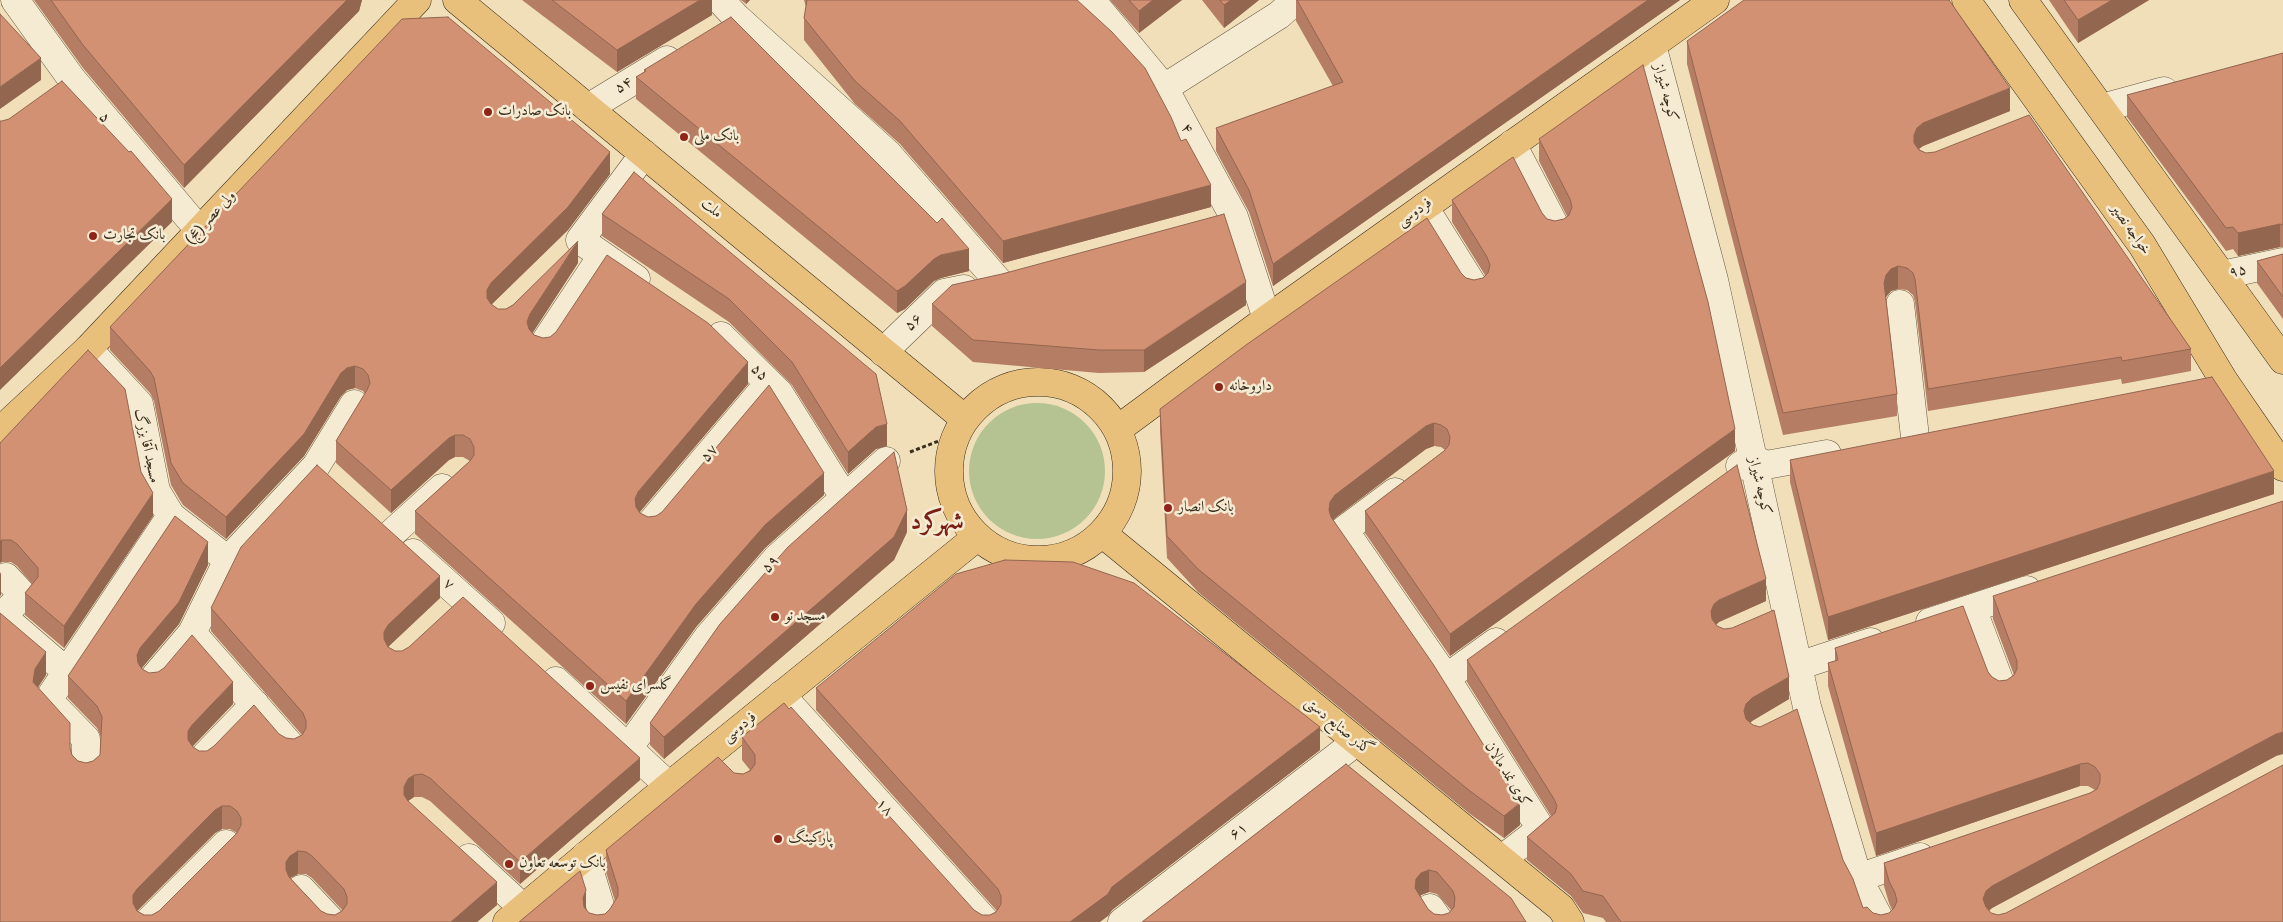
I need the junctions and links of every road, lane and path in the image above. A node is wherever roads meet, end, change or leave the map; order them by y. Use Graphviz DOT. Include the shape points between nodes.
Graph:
graph roads {
  1 [pos="14,0"];
  2 [pos="417,0"];
  3 [pos="457,0"];
  4 [pos="1091,0"];
  5 [pos="1296,0"];
  6 [pos="1966,0"];
  7 [pos="2023,0"];
  8 [pos="1713,1"];
  9 [pos="729,9"];
  10 [pos="712,33"];
  11 [pos="1652,45"];
  12 [pos="687,48"];
  13 [pos="71,78"];
  14 [pos="2188,84"];
  15 [pos="1164,88"];
  16 [pos="47,95"];
  17 [pos="588,108"];
  18 [pos="2102,108"];
  19 [pos="2047,113"];
  20 [pos="2020,124"];
  21 [pos="1512,144"];
  22 [pos="644,154"];
  23 [pos="1424,207"];
  24 [pos="1234,217"];
  25 [pos="1206,225"];
  26 [pos="1556,228"];
  27 [pos="200,231"];
  28 [pos="580,240"];
  29 [pos="602,256"];
  30 [pos="559,261"];
  31 [pos="2283,262"];
  32 [pos="1026,273"];
  33 [pos="2222,275"];
  34 [pos="998,281"];
  35 [pos="1474,287"];
  36 [pos="654,291"];
  37 [pos="1900,304"];
  38 [pos="1267,319"];
  39 [pos="702,323"];
  40 [pos="543,345"];
  41 [pos="88,349"];
  42 [pos="883,352"];
  43 [pos="2283,360"];
  44 [pos="2224,381"];
  45 [pos="769,383"];
  46 [pos="2195,386"];
  47 [pos="354,404"];
  48 [pos="961,427"];
  49 [pos="1118,429"];
  50 [pos="0,431"];
  51 [pos="1944,432"];
  52 [pos="1915,437"];
  53 [pos="1887,442"];
  54 [pos="1850,449"];
  55 [pos="1752,458"];
  56 [pos="886,461"];
  57 [pos="316,466"];
  58 [pos="2283,467"];
  59 [pos="459,472"];
  60 [pos="1412,478"];
  61 [pos="1720,481"];
  62 [pos="336,485"];
  63 [pos="844,497"];
  64 [pos="171,516"];
  65 [pos="371,516"];
  66 [pos="650,524"];
  67 [pos="391,534"];
  68 [pos="1103,534"];
  69 [pos="977,537"];
  70 [pos="228,560"];
  71 [pos="6,577"];
  72 [pos="2047,584"];
  73 [pos="463,598"];
  74 [pos="1972,608"];
  75 [pos="1787,609"];
  76 [pos="442,618"];
  77 [pos="1761,621"];
  78 [pos="1517,627"];
  79 [pos="192,633"];
  80 [pos="506,637"];
  81 [pos="535,663"];
  82 [pos="1798,666"];
  83 [pos="67,672"];
  84 [pos="1446,678"];
  85 [pos="152,680"];
  86 [pos="2002,688"];
  87 [pos="781,695"];
  88 [pos="255,704"];
  89 [pos="1807,707"];
  90 [pos="1784,720"];
  91 [pos="1356,742"];
  92 [pos="291,746"];
  93 [pos="629,746"];
  94 [pos="202,758"];
  95 [pos="86,770"];
  96 [pos="669,786"];
  97 [pos="226,844"];
  98 [pos="454,844"];
  99 [pos="1939,850"];
  100 [pos="585,856"];
  101 [pos="1502,860"];
  102 [pos="1858,878"];
  103 [pos="301,889"];
  104 [pos="515,915"];
  105 [pos="1140,917"];
  106 [pos="606,920"];
  107 [pos="148,922"];
  108 [pos="332,922"];
  109 [pos="986,922"];
  110 [pos="1570,922"];
  111 [pos="1881,922"];
  1 -- 13 [label="street, ۵"];
  2 -- 27 [label="main road, ولی عصر (عج)"];
  3 -- 17 [label="main road, ملت"];
  4 -- 15 [label="street, ۴"];
  5 -- 15 [label="street" via="1279,15"];
  6 -- 19 [label="main road, خواجه نصیر"];
  7 -- 18 [label="main road"];
  8 -- 11 [label="main road, فردوسی"];
  9 -- 10 [label="street"];
  9 -- 34 [label="street" via="888,154"];
  11 -- 21 [label="main road, فردوسی"];
  11 -- 55 [label="street, کوچه شیراز" via="1714,280"];
  12 -- 17 [label="street, ۵۴"];
  13 -- 16 [label="street"];
  13 -- 27 [label="street, ۵"];
  14 -- 18 [label="street"];
  15 -- 24 [label="street, ۴"];
  17 -- 22 [label="main road, ملت"];
  18 -- 33 [label="main road"];
  19 -- 20 [label="street"];
  19 -- 44 [label="main road, خواجه نصیر" via="2142,245"];
  21 -- 23 [label="main road, فردوسی"];
  21 -- 26 [label="street"];
  22 -- 28 [label="street"];
  22 -- 42 [label="main road, ملت"];
  23 -- 35 [label="street"];
  23 -- 38 [label="main road, فردوسی"];
  24 -- 25 [label="street"];
  24 -- 38 [label="street, ۴"];
  27 -- 41 [label="main road, ولی عصر (عج)"];
  28 -- 29 [label="street"];
  28 -- 30 [label="street"];
  29 -- 36 [label="street"];
  29 -- 40 [label="street"];
  31 -- 33 [label="street, ۹۵"];
  32 -- 34 [label="street, ۵۶"];
  33 -- 43 [label="main road"];
  34 -- 42 [label="street, ۵۶" via="944,293"];
  37 -- 52 [label="street"];
  38 -- 49 [label="main road, فردوسی"];
  39 -- 45 [label="street, ۵۵" via="718,333"];
  41 -- 50 [label="main road, ولی عصر (عج)"];
  41 -- 64 [label="street, مسجد آقا بزرگ" via="139,404 156,491"];
  42 -- 48 [label="main road, ملت"];
  44 -- 46 [label="street"];
  44 -- 58 [label="main road, خواجه نصیر"];
  45 -- 63 [label="street, ۵۵" via="779,393"];
  45 -- 66 [label="street, ۵۷"];
  47 -- 57 [label="street"];
  48 -- 49 [label="main road" via="986,398 1014,385 1044,382 1073,389 1099,405"];
  48 -- 56 [label="path"];
  48 -- 69 [label="main road" via="953,442 948,468 951,493 960,517"];
  49 -- 68 [label="main road" via="1126,450 1125,495"];
  51 -- 52 [label="street"];
  52 -- 53 [label="street"];
  54 -- 55 [label="street" via="1766,465"];
  55 -- 61 [label="street"];
  55 -- 75 [label="street, کوچه شیراز"];
  56 -- 63 [label="street, ۵۹"];
  57 -- 62 [label="street"];
  57 -- 70 [label="street"];
  59 -- 67 [label="street"];
  60 -- 84 [label="street" via="1344,530"];
  63 -- 93 [label="street, ۵۹" via="777,558 708,637"];
  64 -- 70 [label="street, مسجد آقا بزرگ"];
  64 -- 83 [label="street"];
  65 -- 67 [label="street, ۷"];
  67 -- 73 [label="street, ۷"];
  68 -- 69 [label="main road" via="1080,550 1054,560 1026,560 1000,552"];
  68 -- 91 [label="main road, گذر صنایع دستی"];
  69 -- 87 [label="main road, فردوسی"];
  70 -- 79 [label="street"];
  71 -- 83 [label="street" via="23,595 2,616"];
  72 -- 74 [label="street"];
  73 -- 76 [label="street"];
  73 -- 80 [label="street, ۷"];
  74 -- 82 [label="street"];
  74 -- 86 [label="street"];
  75 -- 77 [label="street"];
  75 -- 82 [label="street, کوچه شیراز"];
  78 -- 84 [label="street"];
  79 -- 85 [label="street"];
  79 -- 88 [label="street"];
  81 -- 93 [label="street"];
  82 -- 89 [label="street, کوچه شیراز"];
  83 -- 95 [label="street" via="48,700 86,739"];
  84 -- 101 [label="street, کوی نمد مالان" via="1541,829"];
  87 -- 96 [label="main road, فردوسی" via="721,759"];
  87 -- 109 [label="street, ۱۸"];
  88 -- 92 [label="street"];
  88 -- 94 [label="street"];
  89 -- 90 [label="street"];
  89 -- 102 [label="street, کوچه شیراز"];
  91 -- 101 [label="main road, گذر صنایع دستی"];
  91 -- 105 [label="street, ۶۱"];
  93 -- 96 [label="street"];
  96 -- 100 [label="main road, فردوسی"];
  97 -- 107 [label="street"];
  98 -- 104 [label="street"];
  99 -- 102 [label="street"];
  100 -- 104 [label="main road, فردوسی"];
  100 -- 106 [label="street"];
  101 -- 110 [label="main road, گذر صنایع دستی" via="1561,908"];
  102 -- 111 [label="street, کوچه شیراز"];
  103 -- 108 [label="street"];
}
